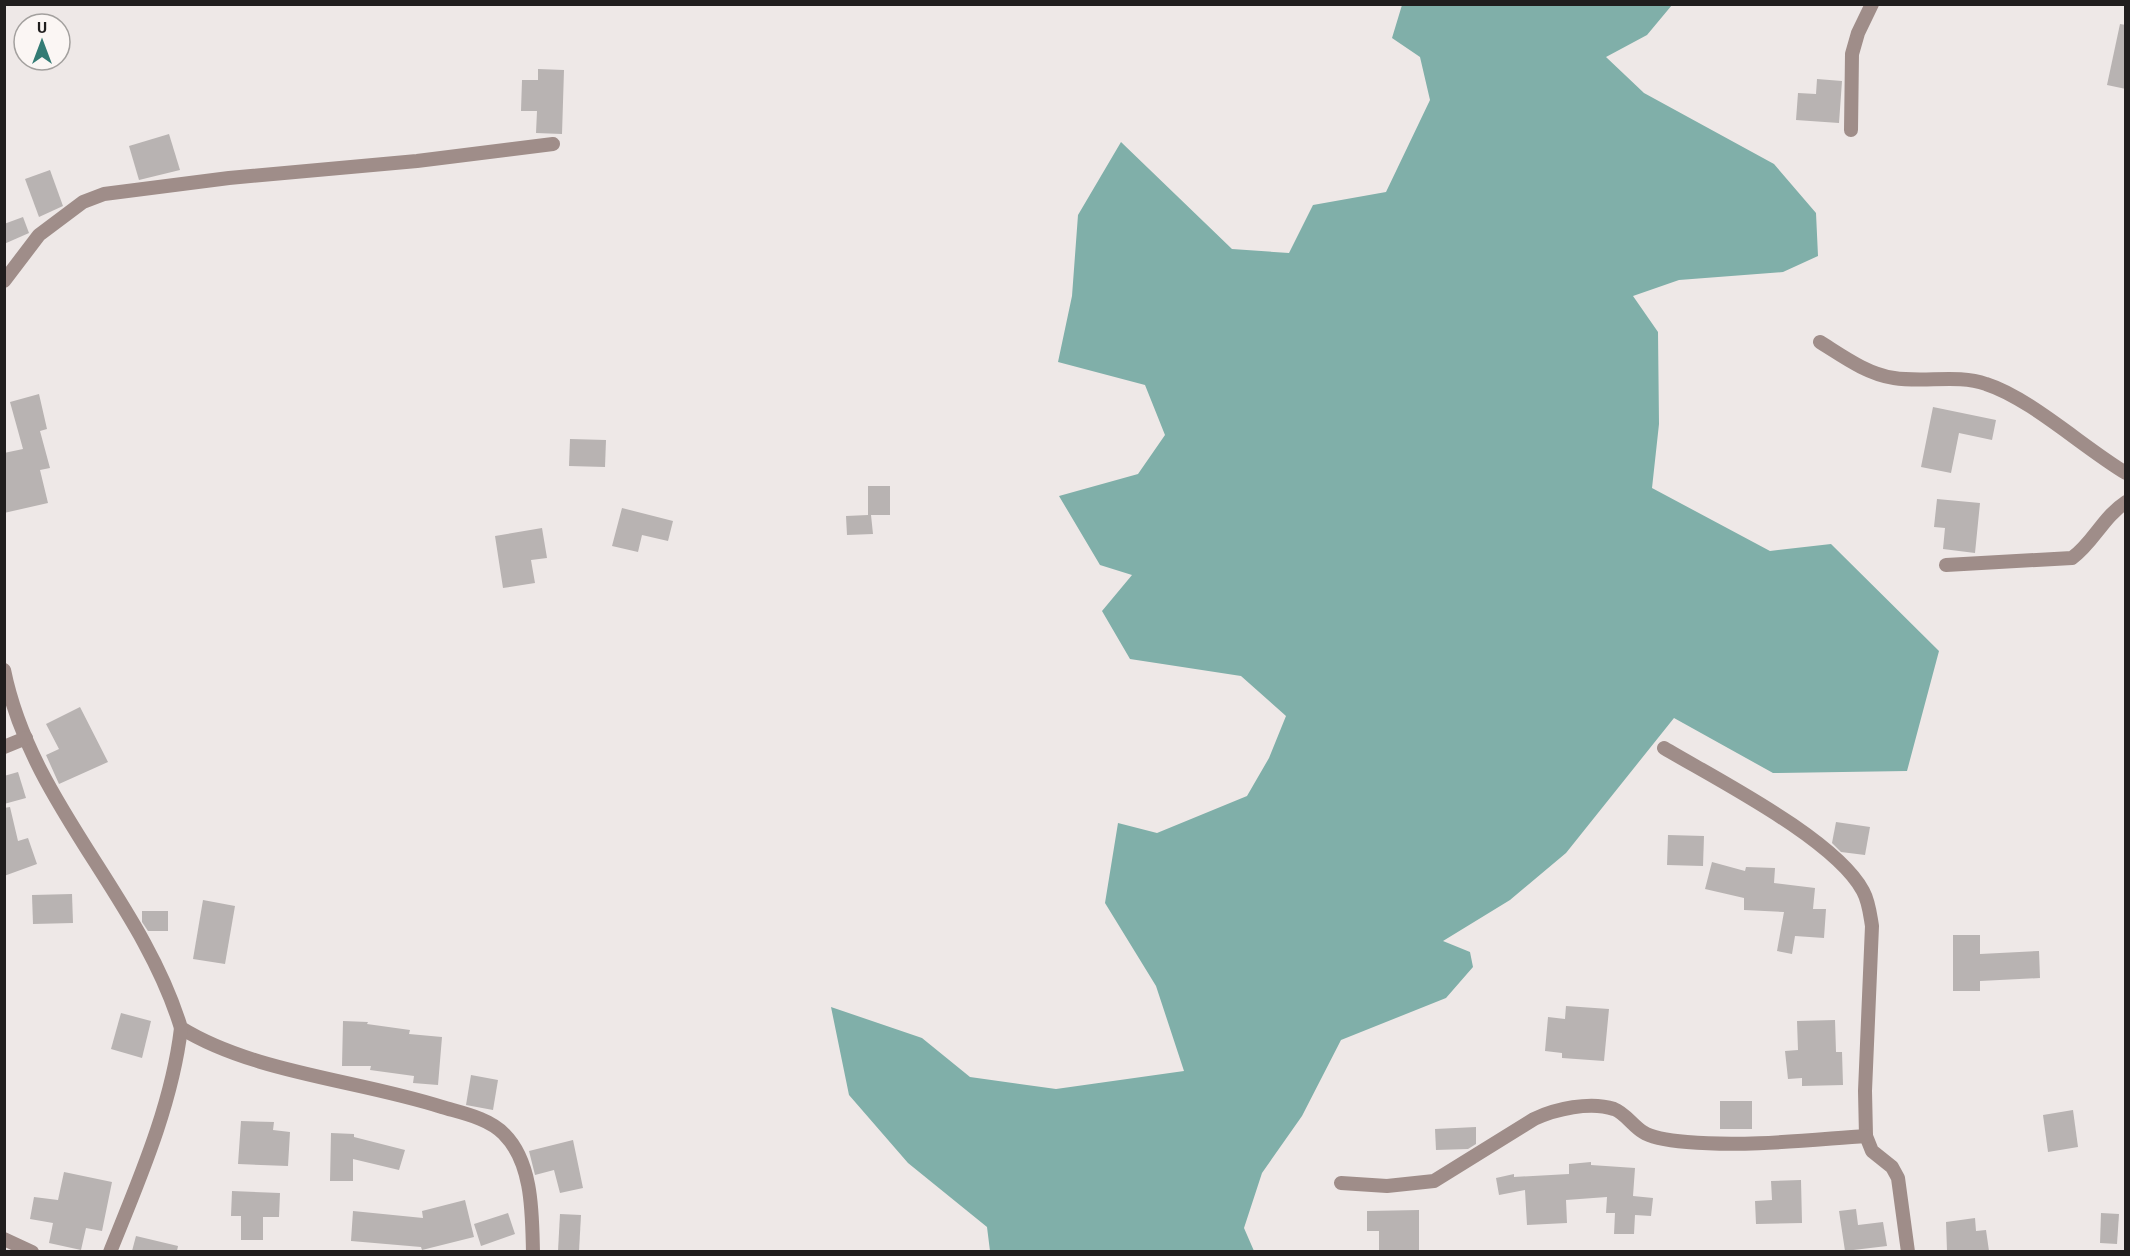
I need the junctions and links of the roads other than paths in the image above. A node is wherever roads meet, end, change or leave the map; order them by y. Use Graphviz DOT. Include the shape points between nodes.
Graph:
graph roads {
  1 [pos="1872,4"];
  2 [pos="1851,130"];
  3 [pos="553,144"];
  4 [pos="4,281"];
  5 [pos="1821,342"];
  6 [pos="2126,473"];
  7 [pos="2126,502"];
  8 [pos="1946,564"];
  9 [pos="4,670"];
  10 [pos="26,738"];
  11 [pos="4,747"];
  12 [pos="1664,748"];
  13 [pos="181,1028"];
  14 [pos="1866,1136"];
  15 [pos="1341,1183"];
  16 [pos="4,1239"];
  17 [pos="32,1251"];
  18 [pos="110,1251"];
  19 [pos="533,1251"];
  20 [pos="1908,1251"];
  1 -- 2 [label="street" via="1852,54"];
  3 -- 4 [label="street" via="104,195 83,202 39,235"];
  5 -- 6 [label="street" via="1859,367 1894,378 1986,384 2021,402"];
  7 -- 8 [label="street" via="2072,558"];
  9 -- 10 [label="street"];
  10 -- 11 [label="street"];
  10 -- 13 [label="street" via="63,813 149,948"];
  12 -- 14 [label="street" via="1801,831 1862,889 1872,926"];
  13 -- 18 [label="street" via="178,1055 146,1163"];
  13 -- 19 [label="street" via="237,1056 397,1092 485,1121 512,1144 521,1166 531,1198"];
  14 -- 15 [label="street" via="1778,1142 1687,1142 1645,1134 1616,1110 1571,1108 1525,1124 1434,1182 1387,1186"];
  14 -- 20 [label="street" via="1872,1150 1892,1167 1898,1178"];
  16 -- 17 [label="street"];
}
